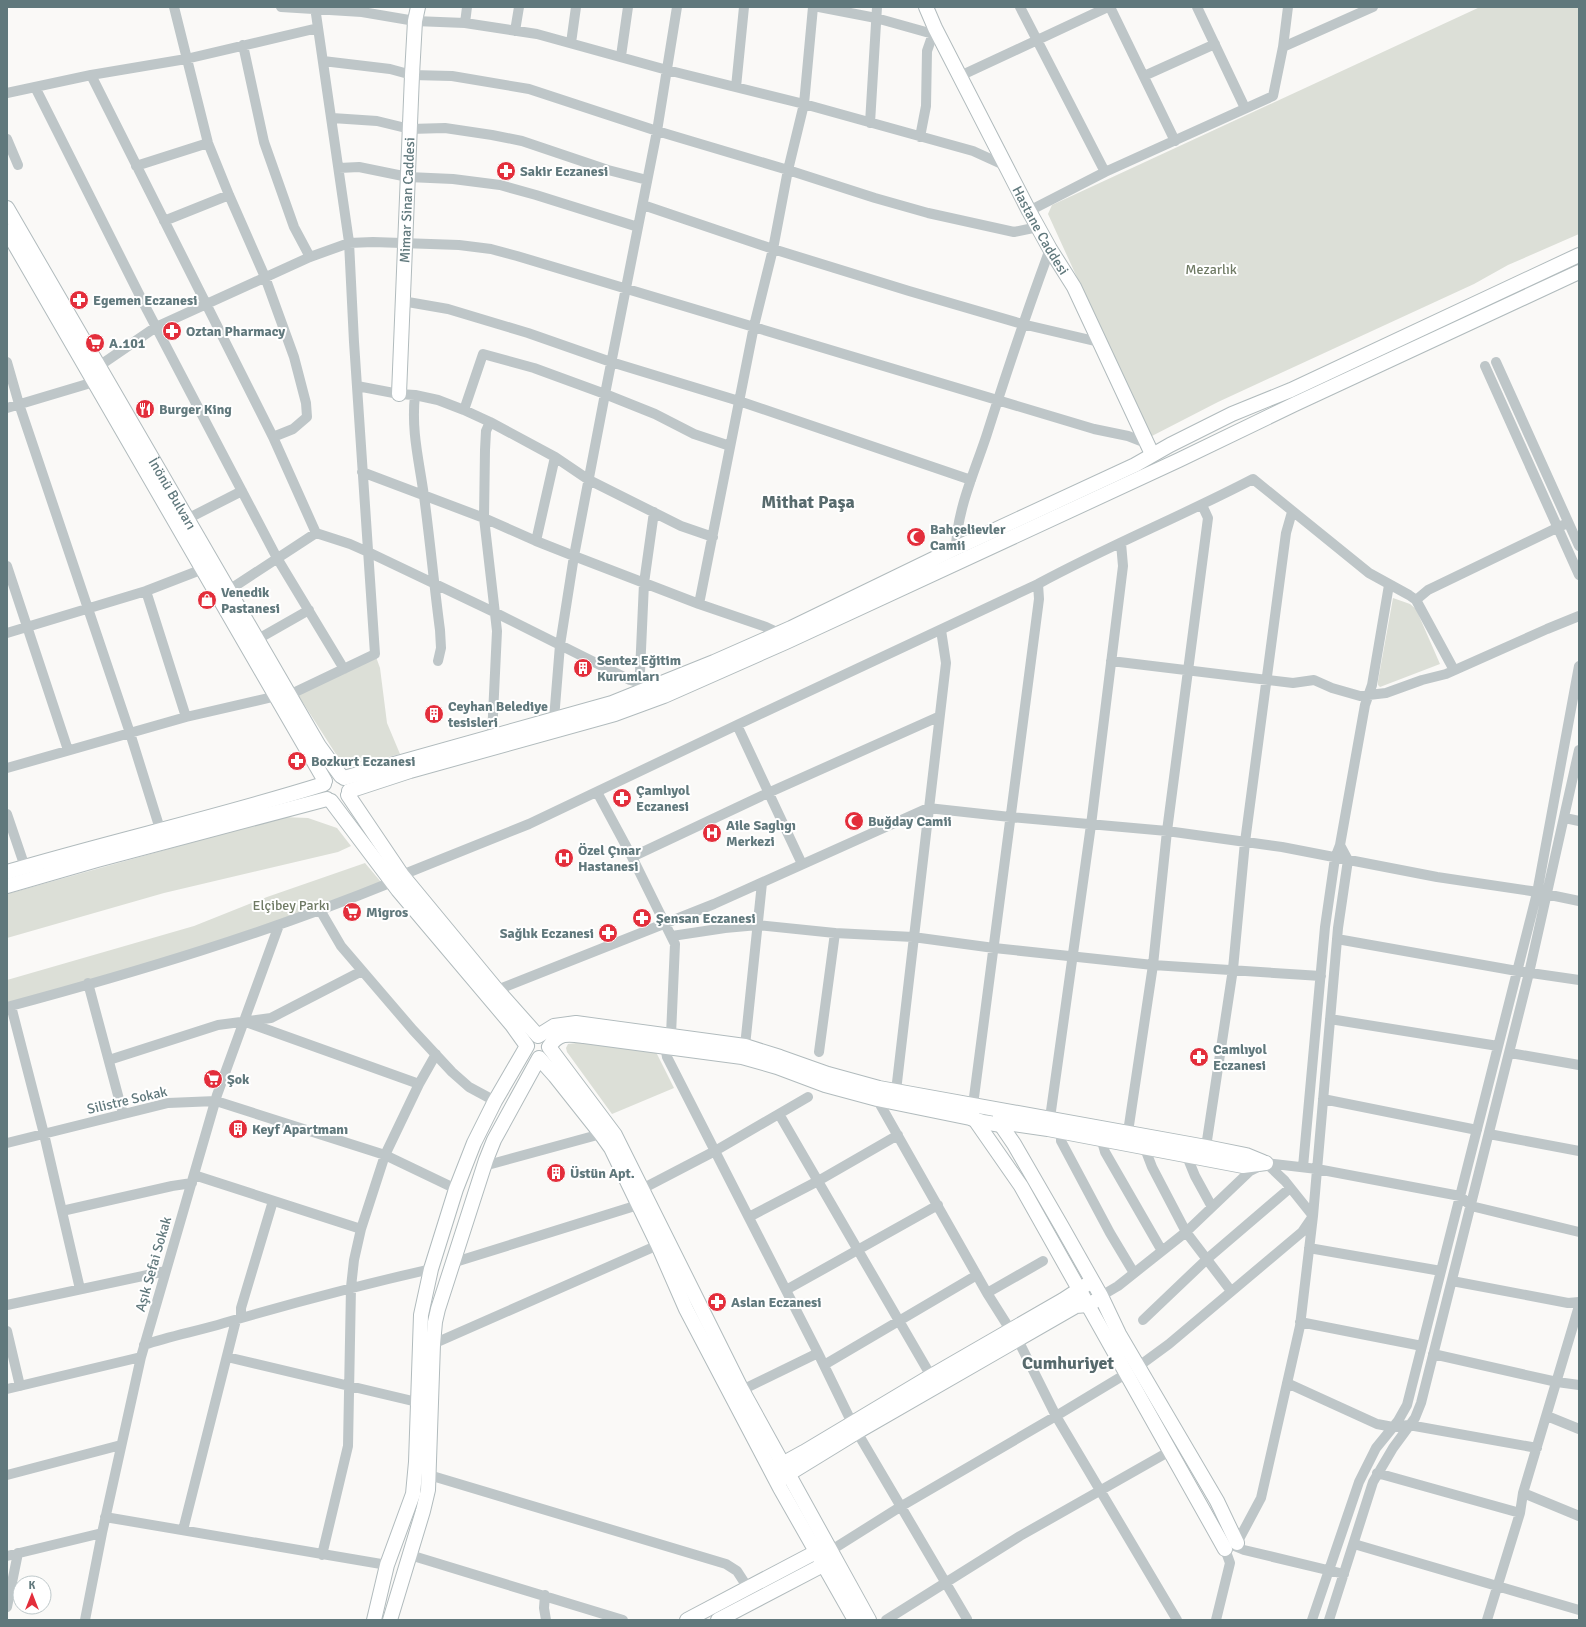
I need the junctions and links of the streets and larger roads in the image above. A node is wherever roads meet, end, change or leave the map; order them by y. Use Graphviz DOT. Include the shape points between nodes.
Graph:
graph roads {
  1 [pos="174,7"];
  2 [pos="281,7"];
  3 [pos="418,7"];
  4 [pos="467,7"];
  5 [pos="519,7"];
  6 [pos="576,7"];
  7 [pos="628,7"];
  8 [pos="676,7"];
  9 [pos="744,7"];
  10 [pos="813,7"];
  11 [pos="819,7"];
  12 [pos="877,7"];
  13 [pos="926,7"];
  14 [pos="1020,7"];
  15 [pos="1109,7"];
  16 [pos="1197,7"];
  17 [pos="1373,7"];
  18 [pos="315,8"];
  19 [pos="1286,9"];
  20 [pos="362,10"];
  21 [pos="876,18"];
  22 [pos="416,21"];
  23 [pos="465,23"];
  24 [pos="318,28"];
  25 [pos="515,31"];
  26 [pos="934,31"];
  27 [pos="1038,41"];
  28 [pos="571,43"];
  29 [pos="1215,44"];
  30 [pos="243,46"];
  31 [pos="1283,47"];
  32 [pos="621,56"];
  33 [pos="186,58"];
  34 [pos="323,62"];
  35 [pos="667,70"];
  36 [pos="91,75"];
  37 [pos="412,75"];
  38 [pos="960,76"];
  39 [pos="1144,76"];
  40 [pos="35,87"];
  41 [pos="736,87"];
  42 [pos="7,93"];
  43 [pos="804,104"];
  44 [pos="1245,108"];
  45 [pos="332,118"];
  46 [pos="870,123"];
  47 [pos="410,128"];
  48 [pos="657,131"];
  49 [pos="920,137"];
  50 [pos="7,139"];
  51 [pos="1175,141"];
  52 [pos="208,143"];
  53 [pos="18,165"];
  54 [pos="136,166"];
  55 [pos="1006,166"];
  56 [pos="338,168"];
  57 [pos="788,170"];
  58 [pos="1105,172"];
  59 [pos="408,177"];
  60 [pos="647,180"];
  61 [pos="229,195"];
  62 [pos="643,205"];
  63 [pos="7,208"];
  64 [pos="1029,211"];
  65 [pos="164,221"];
  66 [pos="638,227"];
  67 [pos="1038,227"];
  68 [pos="7,231"];
  69 [pos="349,243"];
  70 [pos="404,243"];
  71 [pos="12,249"];
  72 [pos="1050,249"];
  73 [pos="773,250"];
  74 [pos="1579,255"];
  75 [pos="310,257"];
  76 [pos="1579,272"];
  77 [pos="265,277"];
  78 [pos="625,288"];
  79 [pos="402,301"];
  80 [pos="207,304"];
  81 [pos="1022,324"];
  82 [pos="156,326"];
  83 [pos="754,326"];
  84 [pos="1099,342"];
  85 [pos="7,362"];
  86 [pos="611,362"];
  87 [pos="1496,362"];
  88 [pos="99,366"];
  89 [pos="1485,366"];
  90 [pos="94,382"];
  91 [pos="357,386"];
  92 [pos="399,394"];
  93 [pos="604,394"];
  94 [pos="415,395"];
  95 [pos="998,399"];
  96 [pos="739,401"];
  97 [pos="19,404"];
  98 [pos="7,408"];
  99 [pos="464,410"];
  100 [pos="1225,418"];
  101 [pos="490,422"];
  102 [pos="1233,434"];
  103 [pos="273,437"];
  104 [pos="1170,445"];
  105 [pos="730,446"];
  106 [pos="1149,448"];
  107 [pos="555,458"];
  108 [pos="1180,460"];
  109 [pos="362,472"];
  110 [pos="589,480"];
  111 [pos="971,480"];
  112 [pos="242,491"];
  113 [pos="424,495"];
  114 [pos="1202,505"];
  115 [pos="654,512"];
  116 [pos="1292,512"];
  117 [pos="484,518"];
  118 [pos="187,519"];
  119 [pos="1568,523"];
  120 [pos="1558,528"];
  121 [pos="316,533"];
  122 [pos="713,537"];
  123 [pos="536,541"];
  124 [pos="1121,543"];
  125 [pos="1579,546"];
  126 [pos="956,548"];
  127 [pos="368,552"];
  128 [pos="574,556"];
  129 [pos="277,558"];
  130 [pos="7,566"];
  131 [pos="203,569"];
  132 [pos="1579,575"];
  133 [pos="434,583"];
  134 [pos="644,583"];
  135 [pos="1038,584"];
  136 [pos="1389,585"];
  137 [pos="229,590"];
  138 [pos="146,591"];
  139 [pos="1416,600"];
  140 [pos="699,604"];
  141 [pos="88,609"];
  142 [pos="309,610"];
  143 [pos="496,612"];
  144 [pos="1579,616"];
  145 [pos="26,627"];
  146 [pos="941,630"];
  147 [pos="7,633"];
  148 [pos="779,633"];
  149 [pos="258,639"];
  150 [pos="560,645"];
  151 [pos="438,661"];
  152 [pos="1111,661"];
  153 [pos="1579,666"];
  154 [pos="344,669"];
  155 [pos="1189,670"];
  156 [pos="1454,670"];
  157 [pos="1267,679"];
  158 [pos="641,686"];
  159 [pos="283,695"];
  160 [pos="1369,695"];
  161 [pos="186,717"];
  162 [pos="938,717"];
  163 [pos="554,719"];
  164 [pos="737,725"];
  165 [pos="130,734"];
  166 [pos="492,736"];
  167 [pos="68,750"];
  168 [pos="1579,750"];
  169 [pos="7,768"];
  170 [pos="324,783"];
  171 [pos="346,785"];
  172 [pos="597,792"];
  173 [pos="768,793"];
  174 [pos="329,800"];
  175 [pos="928,808"];
  176 [pos="7,814"];
  177 [pos="1010,817"];
  178 [pos="1564,818"];
  179 [pos="1579,821"];
  180 [pos="1091,825"];
  181 [pos="160,829"];
  182 [pos="1167,831"];
  183 [pos="1245,842"];
  184 [pos="1340,845"];
  185 [pos="632,857"];
  186 [pos="1336,858"];
  187 [pos="1348,860"];
  188 [pos="802,864"];
  189 [pos="25,867"];
  190 [pos="7,872"];
  191 [pos="397,878"];
  192 [pos="762,882"];
  193 [pos="7,886"];
  194 [pos="1537,893"];
  195 [pos="1548,895"];
  196 [pos="1579,901"];
  197 [pos="320,910"];
  198 [pos="666,924"];
  199 [pos="279,925"];
  200 [pos="758,925"];
  201 [pos="835,933"];
  202 [pos="672,936"];
  203 [pos="913,937"];
  204 [pos="1337,939"];
  205 [pos="994,948"];
  206 [pos="1073,956"];
  207 [pos="1153,965"];
  208 [pos="1233,969"];
  209 [pos="362,971"];
  210 [pos="1517,971"];
  211 [pos="1529,973"];
  212 [pos="1321,976"];
  213 [pos="1579,980"];
  214 [pos="88,983"];
  215 [pos="497,990"];
  216 [pos="9,1006"];
  217 [pos="1330,1019"];
  218 [pos="244,1021"];
  219 [pos="538,1036"];
  220 [pos="668,1041"];
  221 [pos="527,1046"];
  222 [pos="745,1046"];
  223 [pos="1498,1046"];
  224 [pos="550,1047"];
  225 [pos="819,1052"];
  226 [pos="1510,1053"];
  227 [pos="436,1054"];
  228 [pos="539,1058"];
  229 [pos="109,1060"];
  230 [pos="1579,1065"];
  231 [pos="418,1084"];
  232 [pos="896,1091"];
  233 [pos="808,1097"];
  234 [pos="877,1099"];
  235 [pos="1324,1099"];
  236 [pos="216,1101"];
  237 [pos="495,1101"];
  238 [pos="973,1105"];
  239 [pos="996,1109"];
  240 [pos="123,1114"];
  241 [pos="779,1114"];
  242 [pos="1050,1118"];
  243 [pos="974,1119"];
  244 [pos="1001,1125"];
  245 [pos="1478,1130"];
  246 [pos="1061,1131"];
  247 [pos="1128,1132"];
  248 [pos="44,1134"];
  249 [pos="601,1134"];
  250 [pos="1490,1134"];
  251 [pos="898,1135"];
  252 [pos="1101,1138"];
  253 [pos="7,1143"];
  254 [pos="1144,1146"];
  255 [pos="1206,1147"];
  256 [pos="715,1151"];
  257 [pos="1579,1151"];
  258 [pos="1186,1154"];
  259 [pos="385,1156"];
  260 [pos="1266,1163"];
  261 [pos="484,1166"];
  262 [pos="1303,1167"];
  263 [pos="1317,1168"];
  264 [pos="193,1179"];
  265 [pos="818,1181"];
  266 [pos="1290,1188"];
  267 [pos="456,1189"];
  268 [pos="642,1189"];
  269 [pos="1460,1196"];
  270 [pos="273,1201"];
  271 [pos="638,1205"];
  272 [pos="938,1205"];
  273 [pos="1471,1206"];
  274 [pos="1212,1207"];
  275 [pos="62,1211"];
  276 [pos="1313,1216"];
  277 [pos="749,1217"];
  278 [pos="362,1229"];
  279 [pos="1186,1232"];
  280 [pos="1579,1232"];
  281 [pos="658,1245"];
  282 [pos="1309,1248"];
  283 [pos="857,1249"];
  284 [pos="1162,1251"];
  285 [pos="1207,1259"];
  286 [pos="1043,1261"];
  287 [pos="452,1263"];
  288 [pos="431,1269"];
  289 [pos="166,1271"];
  290 [pos="1441,1271"];
  291 [pos="1134,1273"];
  292 [pos="977,1275"];
  293 [pos="1092,1281"];
  294 [pos="1452,1281"];
  295 [pos="350,1287"];
  296 [pos="80,1289"];
  297 [pos="1078,1289"];
  298 [pos="786,1290"];
  299 [pos="1231,1291"];
  300 [pos="987,1293"];
  301 [pos="1101,1296"];
  302 [pos="1579,1302"];
  303 [pos="7,1305"];
  304 [pos="1088,1305"];
  305 [pos="1579,1306"];
  306 [pos="238,1319"];
  307 [pos="1143,1320"];
  308 [pos="900,1321"];
  309 [pos="1300,1322"];
  310 [pos="7,1331"];
  311 [pos="1015,1335"];
  312 [pos="433,1344"];
  313 [pos="144,1345"];
  314 [pos="1422,1346"];
  315 [pos="818,1354"];
  316 [pos="1433,1354"];
  317 [pos="141,1357"];
  318 [pos="226,1357"];
  319 [pos="824,1364"];
  320 [pos="1139,1366"];
  321 [pos="1126,1374"];
  322 [pos="931,1376"];
  323 [pos="1287,1382"];
  324 [pos="1557,1382"];
  325 [pos="1579,1384"];
  326 [pos="20,1386"];
  327 [pos="349,1387"];
  328 [pos="7,1389"];
  329 [pos="742,1390"];
  330 [pos="417,1402"];
  331 [pos="1056,1416"];
  332 [pos="1547,1416"];
  333 [pos="1409,1425"];
  334 [pos="854,1427"];
  335 [pos="1393,1427"];
  336 [pos="1579,1429"];
  337 [pos="121,1445"];
  338 [pos="1537,1448"];
  339 [pos="1170,1451"];
  340 [pos="780,1472"];
  341 [pos="1377,1473"];
  342 [pos="7,1475"];
  343 [pos="429,1475"];
  344 [pos="1101,1490"];
  345 [pos="1523,1493"];
  346 [pos="900,1507"];
  347 [pos="1520,1513"];
  348 [pos="1579,1516"];
  349 [pos="105,1517"];
  350 [pos="183,1530"];
  351 [pos="102,1533"];
  352 [pos="1354,1544"];
  353 [pos="1232,1546"];
  354 [pos="823,1551"];
  355 [pos="18,1553"];
  356 [pos="322,1555"];
  357 [pos="410,1555"];
  358 [pos="7,1556"];
  359 [pos="387,1565"];
  360 [pos="823,1565"];
  361 [pos="1329,1571"];
  362 [pos="1344,1574"];
  363 [pos="945,1583"];
  364 [pos="1497,1585"];
  365 [pos="748,1588"];
  366 [pos="545,1595"];
  367 [pos="7,1607"];
  368 [pos="1579,1610"];
  369 [pos="1331,1619"];
  370 [pos="85,1620"];
  371 [pos="374,1620"];
  372 [pos="390,1620"];
  373 [pos="546,1620"];
  374 [pos="623,1620"];
  375 [pos="687,1620"];
  376 [pos="718,1620"];
  377 [pos="855,1620"];
  378 [pos="869,1620"];
  379 [pos="886,1620"];
  380 [pos="966,1620"];
  381 [pos="1177,1620"];
  382 [pos="1216,1620"];
  383 [pos="1312,1620"];
  384 [pos="1487,1620"];
  1 -- 33 [label="street"];
  2 -- 18 [label="street"];
  3 -- 22 [label="street, Mimar Sinan Caddesi"];
  4 -- 23 [label="street"];
  5 -- 25 [label="street"];
  6 -- 28 [label="street"];
  7 -- 32 [label="street"];
  8 -- 35 [label="street"];
  9 -- 41 [label="street"];
  10 -- 43 [label="street"];
  11 -- 21 [label="street"];
  12 -- 21 [label="street"];
  13 -- 26 [label="street, Hastane Caddesi"];
  14 -- 27 [label="street"];
  15 -- 27 [label="street"];
  15 -- 39 [label="street"];
  16 -- 29 [label="street"];
  17 -- 31 [label="street"];
  18 -- 20 [label="street"];
  18 -- 24 [label="street"];
  19 -- 31 [label="street"];
  20 -- 22 [label="street"];
  21 -- 26 [label="street"];
  21 -- 46 [label="street"];
  22 -- 23 [label="street"];
  22 -- 37 [label="street, Mimar Sinan Caddesi"];
  23 -- 25 [label="street"];
  24 -- 30 [label="street"];
  24 -- 34 [label="street"];
  25 -- 28 [label="street"];
  26 -- 38 [label="street, Hastane Caddesi"];
  26 -- 49 [label="street" via="927,51 926,106"];
  27 -- 38 [label="street"];
  27 -- 58 [label="street"];
  28 -- 32 [label="street"];
  29 -- 39 [label="street"];
  29 -- 44 [label="street"];
  30 -- 33 [label="street"];
  30 -- 75 [label="street" via="264,142 294,227"];
  31 -- 44 [label="street" via="1273,96"];
  32 -- 35 [label="street"];
  33 -- 36 [label="street"];
  33 -- 52 [label="street"];
  34 -- 37 [label="street" via="390,69"];
  34 -- 45 [label="street"];
  35 -- 41 [label="street"];
  35 -- 48 [label="street"];
  36 -- 40 [label="street"];
  36 -- 54 [label="street"];
  37 -- 47 [label="street, Mimar Sinan Caddesi"];
  37 -- 48 [label="street" via="452,76 529,89"];
  38 -- 55 [label="street, Hastane Caddesi"];
  39 -- 51 [label="street"];
  40 -- 42 [label="street"];
  40 -- 82 [label="street"];
  41 -- 43 [label="street"];
  43 -- 46 [label="street"];
  43 -- 57 [label="street"];
  44 -- 51 [label="street"];
  45 -- 47 [label="street" via="377,121"];
  45 -- 56 [label="street"];
  46 -- 49 [label="street"];
  47 -- 59 [label="street, Mimar Sinan Caddesi"];
  47 -- 60 [label="street" via="445,128 522,141 608,170"];
  48 -- 57 [label="street"];
  48 -- 60 [label="street"];
  49 -- 55 [label="street" via="973,151"];
  50 -- 53 [label="street"];
  51 -- 58 [label="street"];
  52 -- 54 [label="street"];
  52 -- 61 [label="street"];
  54 -- 65 [label="street"];
  55 -- 64 [label="street, Hastane Caddesi"];
  56 -- 59 [label="street" via="359,167"];
  56 -- 69 [label="street"];
  57 -- 67 [label="street" via="928,213 1014,232"];
  57 -- 73 [label="street"];
  58 -- 64 [label="street"];
  59 -- 66 [label="street" via="500,185"];
  59 -- 70 [label="street, Mimar Sinan Caddesi"];
  60 -- 62 [label="street"];
  61 -- 65 [label="street"];
  61 -- 77 [label="street"];
  62 -- 66 [label="street"];
  62 -- 73 [label="street"];
  63 -- 88 [label="street, İnönü Bulvarı"];
  64 -- 67 [label="street, Hastane Caddesi"];
  65 -- 80 [label="street"];
  66 -- 78 [label="street"];
  67 -- 72 [label="street, Hastane Caddesi"];
  68 -- 71 [label="street, İnönü Bulvarı"];
  69 -- 70 [label="street"];
  69 -- 75 [label="street"];
  69 -- 91 [label="street"];
  70 -- 78 [label="street" via="491,249"];
  70 -- 79 [label="street, Mimar Sinan Caddesi"];
  71 -- 90 [label="street, İnönü Bulvarı"];
  72 -- 81 [label="street"];
  72 -- 84 [label="street, Hastane Caddesi" via="1074,287"];
  73 -- 81 [label="street"];
  73 -- 83 [label="street"];
  74 -- 100 [label="street"];
  75 -- 77 [label="street"];
  76 -- 102 [label="street"];
  77 -- 80 [label="street"];
  77 -- 103 [label="street" via="294,357 307,417 293,429"];
  78 -- 83 [label="street"];
  78 -- 86 [label="street"];
  79 -- 86 [label="street" via="448,308"];
  79 -- 92 [label="street, Mimar Sinan Caddesi"];
  80 -- 82 [label="street"];
  80 -- 103 [label="street"];
  81 -- 84 [label="street"];
  81 -- 95 [label="street"];
  82 -- 88 [label="street"];
  82 -- 112 [label="street"];
  83 -- 95 [label="street"];
  83 -- 96 [label="street"];
  84 -- 106 [label="street, Hastane Caddesi"];
  85 -- 97 [label="street"];
  86 -- 93 [label="street"];
  86 -- 96 [label="street"];
  87 -- 119 [label="street"];
  88 -- 118 [label="street, İnönü Bulvarı"];
  89 -- 120 [label="street"];
  90 -- 97 [label="street"];
  90 -- 131 [label="street, İnönü Bulvarı"];
  91 -- 92 [label="street"];
  91 -- 109 [label="street"];
  92 -- 94 [label="street"];
  93 -- 99 [label="street" via="534,368 483,354"];
  93 -- 105 [label="street" via="655,414 694,434"];
  93 -- 110 [label="street"];
  94 -- 99 [label="street"];
  94 -- 113 [label="street" via="413,416"];
  95 -- 106 [label="street" via="1094,429 1128,436"];
  95 -- 111 [label="street"];
  96 -- 105 [label="street"];
  96 -- 111 [label="street"];
  97 -- 98 [label="street"];
  97 -- 141 [label="street"];
  99 -- 101 [label="street"];
  100 -- 102 [label="street" via="1237,420 1237,429"];
  100 -- 104 [label="street"];
  101 -- 107 [label="street"];
  101 -- 117 [label="street" via="486,431"];
  102 -- 108 [label="street"];
  103 -- 121 [label="street"];
  104 -- 106 [label="street"];
  104 -- 108 [label="street" via="1169,455"];
  105 -- 122 [label="street"];
  106 -- 126 [label="street" via="1135,465"];
  107 -- 110 [label="street"];
  107 -- 123 [label="street"];
  108 -- 171 [label="street" via="664,696 614,714 410,771"];
  109 -- 113 [label="street"];
  109 -- 127 [label="street"];
  110 -- 115 [label="street"];
  110 -- 128 [label="street"];
  111 -- 126 [label="street" via="956,529"];
  112 -- 118 [label="street"];
  112 -- 129 [label="street"];
  113 -- 117 [label="street"];
  113 -- 133 [label="street"];
  114 -- 116 [label="street" via="1253,479"];
  114 -- 124 [label="street"];
  114 -- 155 [label="street" via="1208,518"];
  115 -- 122 [label="street" via="681,526"];
  115 -- 134 [label="street"];
  116 -- 136 [label="street" via="1369,573"];
  116 -- 157 [label="street" via="1286,533"];
  117 -- 123 [label="street"];
  117 -- 143 [label="street"];
  118 -- 137 [label="street, İnönü Bulvarı"];
  119 -- 120 [label="street"];
  119 -- 125 [label="street"];
  120 -- 132 [label="street"];
  120 -- 139 [label="street" via="1428,590"];
  121 -- 127 [label="street"];
  121 -- 129 [label="street"];
  122 -- 140 [label="street"];
  123 -- 128 [label="street"];
  124 -- 135 [label="street" via="1082,560"];
  124 -- 152 [label="street" via="1123,566"];
  126 -- 148 [label="street"];
  127 -- 133 [label="street"];
  127 -- 154 [label="street" via="375,654"];
  128 -- 134 [label="street"];
  128 -- 150 [label="street"];
  129 -- 137 [label="street"];
  129 -- 142 [label="street"];
  130 -- 145 [label="street"];
  131 -- 138 [label="street"];
  131 -- 159 [label="street, İnönü Bulvarı"];
  133 -- 143 [label="street"];
  133 -- 151 [label="street" via="441,648"];
  134 -- 140 [label="street"];
  134 -- 158 [label="street"];
  135 -- 146 [label="street"];
  135 -- 177 [label="street" via="1039,599"];
  136 -- 139 [label="street"];
  136 -- 160 [label="street"];
  137 -- 149 [label="street, İnönü Bulvarı"];
  138 -- 141 [label="street"];
  138 -- 161 [label="street"];
  139 -- 156 [label="street"];
  140 -- 148 [label="street"];
  141 -- 145 [label="street"];
  141 -- 165 [label="street"];
  142 -- 149 [label="street"];
  142 -- 154 [label="street"];
  143 -- 150 [label="street"];
  143 -- 166 [label="street"];
  144 -- 156 [label="street"];
  145 -- 147 [label="street"];
  145 -- 167 [label="street"];
  146 -- 162 [label="street" via="946,663"];
  146 -- 164 [label="street"];
  148 -- 158 [label="street"];
  149 -- 159 [label="street, İnönü Bulvarı"];
  150 -- 158 [label="street"];
  150 -- 163 [label="street"];
  152 -- 155 [label="street"];
  152 -- 180 [label="street"];
  153 -- 194 [label="street"];
  154 -- 159 [label="street"];
  155 -- 157 [label="street"];
  155 -- 182 [label="street"];
  156 -- 160 [label="street" via="1386,693"];
  157 -- 160 [label="street" via="1293,682 1314,680 1360,696"];
  157 -- 183 [label="street"];
  158 -- 163 [label="street" via="612,702"];
  159 -- 161 [label="street"];
  159 -- 170 [label="street, İnönü Bulvarı"];
  159 -- 171 [label="street, İnönü Bulvarı"];
  160 -- 184 [label="street" via="1365,705"];
  161 -- 165 [label="street"];
  162 -- 173 [label="street"];
  162 -- 175 [label="street"];
  163 -- 166 [label="street"];
  164 -- 172 [label="street"];
  164 -- 173 [label="street"];
  165 -- 167 [label="street"];
  165 -- 181 [label="street"];
  166 -- 171 [label="street"];
  167 -- 169 [label="street"];
  168 -- 178 [label="street"];
  170 -- 171 [label="street" via="332,776"];
  170 -- 174 [label="street" via="323,792"];
  170 -- 181 [label="street" via="282,798"];
  171 -- 174 [label="street" via="343,801"];
  171 -- 191 [label="street, İnönü Bulvarı"];
  172 -- 185 [label="street"];
  172 -- 191 [label="street" via="529,824"];
  173 -- 185 [label="street"];
  173 -- 188 [label="street"];
  174 -- 191 [label="street"];
  174 -- 193 [label="street" via="96,860"];
  175 -- 177 [label="street"];
  175 -- 188 [label="street"];
  175 -- 203 [label="street"];
  176 -- 189 [label="street"];
  177 -- 180 [label="street"];
  177 -- 205 [label="street"];
  178 -- 179 [label="street"];
  178 -- 195 [label="street"];
  180 -- 182 [label="street"];
  180 -- 206 [label="street"];
  181 -- 189 [label="street"];
  182 -- 183 [label="street"];
  182 -- 207 [label="street"];
  183 -- 186 [label="street"];
  183 -- 208 [label="street"];
  184 -- 186 [label="street"];
  184 -- 187 [label="street"];
  185 -- 198 [label="street"];
  186 -- 187 [label="street"];
  186 -- 212 [label="street" via="1325,927"];
  187 -- 194 [label="street"];
  187 -- 204 [label="street"];
  188 -- 192 [label="street"];
  189 -- 190 [label="street"];
  191 -- 197 [label="street"];
  191 -- 215 [label="street"];
  191 -- 221 [label="street"];
  192 -- 198 [label="street"];
  192 -- 200 [label="street"];
  194 -- 195 [label="street"];
  194 -- 210 [label="street"];
  195 -- 196 [label="street"];
  195 -- 211 [label="street"];
  197 -- 199 [label="street"];
  197 -- 209 [label="street" via="340,946"];
  198 -- 202 [label="street"];
  198 -- 215 [label="street"];
  199 -- 214 [label="street"];
  199 -- 218 [label="street, Aşık Sefai Sokak"];
  200 -- 201 [label="street"];
  200 -- 202 [label="street"];
  200 -- 222 [label="street"];
  201 -- 203 [label="street"];
  201 -- 225 [label="street"];
  202 -- 220 [label="street" via="675,944"];
  203 -- 205 [label="street"];
  203 -- 232 [label="street"];
  204 -- 210 [label="street"];
  204 -- 217 [label="street"];
  205 -- 206 [label="street"];
  205 -- 238 [label="street"];
  206 -- 207 [label="street"];
  206 -- 242 [label="street"];
  207 -- 208 [label="street"];
  207 -- 247 [label="street"];
  208 -- 212 [label="street"];
  208 -- 255 [label="street"];
  209 -- 218 [label="street" via="271,1018"];
  209 -- 227 [label="street"];
  210 -- 211 [label="street"];
  210 -- 223 [label="street"];
  211 -- 213 [label="street"];
  211 -- 226 [label="street"];
  212 -- 262 [label="street"];
  214 -- 216 [label="street"];
  214 -- 229 [label="street"];
  215 -- 219 [label="street"];
  216 -- 248 [label="street"];
  217 -- 223 [label="street"];
  217 -- 235 [label="street"];
  218 -- 229 [label="street" via="218,1025"];
  218 -- 231 [label="street"];
  218 -- 236 [label="street, Aşık Sefai Sokak"];
  219 -- 220 [label="street" via="554,1026 576,1023"];
  219 -- 221 [label="street" via="532,1038"];
  219 -- 224 [label="street" via="547,1040"];
  220 -- 222 [label="street"];
  220 -- 224 [label="street" via="572,1035 557,1038"];
  220 -- 234 [label="street" via="742,1057 825,1085"];
  220 -- 256 [label="street" via="667,1057"];
  221 -- 228 [label="street" via="529,1053"];
  221 -- 237 [label="street"];
  222 -- 232 [label="street" via="828,1074"];
  223 -- 245 [label="street"];
  224 -- 228 [label="street" via="547,1054"];
  224 -- 268 [label="street" via="615,1135"];
  226 -- 230 [label="street"];
  226 -- 250 [label="street"];
  227 -- 231 [label="street"];
  227 -- 237 [label="street" via="469,1087"];
  228 -- 249 [label="street"];
  228 -- 261 [label="street" via="494,1140"];
  229 -- 240 [label="street"];
  231 -- 259 [label="street"];
  232 -- 238 [label="street"];
  233 -- 241 [label="street"];
  234 -- 243 [label="street"];
  234 -- 251 [label="street"];
  235 -- 245 [label="street"];
  235 -- 263 [label="street"];
  236 -- 240 [label="street, Silistre Sokak" via="168,1103"];
  236 -- 259 [label="street, Silistre Sokak"];
  236 -- 264 [label="street, Aşık Sefai Sokak"];
  237 -- 267 [label="street" via="474,1143"];
  238 -- 239 [label="street"];
  238 -- 243 [label="street"];
  239 -- 242 [label="street"];
  239 -- 244 [label="street"];
  240 -- 248 [label="street, Silistre Sokak"];
  241 -- 256 [label="street"];
  241 -- 265 [label="street"];
  242 -- 247 [label="street"];
  243 -- 244 [label="street"];
  243 -- 297 [label="street" via="1021,1186"];
  244 -- 246 [label="street" via="1014,1124"];
  244 -- 293 [label="street"];
  245 -- 269 [label="street"];
  246 -- 252 [label="street"];
  246 -- 291 [label="street" via="1061,1141"];
  247 -- 255 [label="street"];
  248 -- 253 [label="street, Silistre Sokak"];
  248 -- 275 [label="street"];
  249 -- 261 [label="street"];
  249 -- 271 [label="street" via="611,1148"];
  250 -- 257 [label="street"];
  250 -- 273 [label="street"];
  251 -- 265 [label="street"];
  251 -- 272 [label="street"];
  252 -- 254 [label="street"];
  252 -- 284 [label="street" via="1105,1152"];
  254 -- 258 [label="street"];
  254 -- 279 [label="street" via="1152,1167"];
  255 -- 260 [label="street" via="1246,1155"];
  256 -- 268 [label="street"];
  256 -- 277 [label="street"];
  258 -- 260 [label="street" via="1243,1166"];
  258 -- 274 [label="street"];
  259 -- 267 [label="street, Silistre Sokak"];
  259 -- 278 [label="street"];
  260 -- 262 [label="street"];
  260 -- 266 [label="street"];
  260 -- 274 [label="street" via="1250,1171"];
  261 -- 287 [label="street"];
  262 -- 263 [label="street"];
  263 -- 269 [label="street"];
  263 -- 276 [label="street"];
  264 -- 270 [label="street"];
  264 -- 275 [label="street"];
  264 -- 289 [label="street, Aşık Sefai Sokak"];
  265 -- 277 [label="street"];
  265 -- 283 [label="street"];
  266 -- 276 [label="street"];
  266 -- 285 [label="street"];
  267 -- 288 [label="street"];
  268 -- 329 [label="street"];
  269 -- 273 [label="street"];
  269 -- 290 [label="street"];
  270 -- 278 [label="street"];
  270 -- 306 [label="street"];
  271 -- 281 [label="street"];
  271 -- 287 [label="street"];
  272 -- 283 [label="street"];
  272 -- 292 [label="street"];
  273 -- 280 [label="street"];
  273 -- 294 [label="street"];
  274 -- 279 [label="street"];
  275 -- 296 [label="street"];
  276 -- 282 [label="street"];
  276 -- 299 [label="street" via="1302,1232"];
  277 -- 298 [label="street"];
  278 -- 295 [label="street"];
  279 -- 284 [label="street"];
  279 -- 285 [label="street"];
  281 -- 312 [label="street"];
  281 -- 340 [label="street" via="686,1309"];
  282 -- 290 [label="street"];
  282 -- 309 [label="street"];
  283 -- 298 [label="street"];
  283 -- 308 [label="street"];
  284 -- 291 [label="street"];
  285 -- 299 [label="street"];
  285 -- 307 [label="street"];
  286 -- 300 [label="street"];
  287 -- 312 [label="street" via="435,1322"];
  288 -- 295 [label="street"];
  288 -- 330 [label="street" via="421,1315"];
  289 -- 296 [label="street"];
  289 -- 313 [label="street, Aşık Sefai Sokak"];
  290 -- 314 [label="street"];
  291 -- 301 [label="street"];
  292 -- 300 [label="street"];
  292 -- 308 [label="street"];
  293 -- 297 [label="street"];
  293 -- 301 [label="street"];
  294 -- 302 [label="street" via="1568,1303"];
  294 -- 316 [label="street"];
  295 -- 306 [label="street"];
  295 -- 327 [label="street"];
  296 -- 303 [label="street"];
  297 -- 304 [label="street"];
  297 -- 311 [label="street"];
  298 -- 315 [label="street"];
  299 -- 320 [label="street"];
  300 -- 311 [label="street"];
  301 -- 304 [label="street"];
  301 -- 320 [label="street" via="1119,1334"];
  304 -- 311 [label="street" via="1076,1306"];
  304 -- 321 [label="street"];
  305 -- 324 [label="street"];
  306 -- 313 [label="street"];
  306 -- 318 [label="street"];
  308 -- 319 [label="street"];
  308 -- 322 [label="street"];
  309 -- 314 [label="street"];
  309 -- 323 [label="street"];
  310 -- 326 [label="street"];
  311 -- 322 [label="street"];
  311 -- 331 [label="street"];
  311 -- 334 [label="street"];
  312 -- 343 [label="street"];
  313 -- 317 [label="street, Aşık Sefai Sokak"];
  314 -- 335 [label="street" via="1407,1405"];
  315 -- 319 [label="street"];
  315 -- 329 [label="street"];
  316 -- 324 [label="street"];
  316 -- 333 [label="street" via="1421,1403"];
  317 -- 326 [label="street"];
  317 -- 337 [label="street, Aşık Sefai Sokak"];
  318 -- 327 [label="street"];
  318 -- 350 [label="street"];
  319 -- 334 [label="street"];
  320 -- 321 [label="street"];
  320 -- 353 [label="street" via="1217,1501"];
  321 -- 331 [label="street"];
  321 -- 339 [label="street"];
  322 -- 334 [label="street"];
  323 -- 335 [label="street" via="1377,1424"];
  323 -- 353 [label="street" via="1261,1498"];
  324 -- 325 [label="street"];
  324 -- 332 [label="street"];
  326 -- 328 [label="street"];
  327 -- 330 [label="street"];
  327 -- 356 [label="street" via="348,1446"];
  329 -- 340 [label="street"];
  330 -- 359 [label="street" via="413,1494"];
  331 -- 344 [label="street"];
  331 -- 346 [label="street"];
  332 -- 336 [label="street"];
  332 -- 338 [label="street"];
  333 -- 335 [label="street"];
  333 -- 338 [label="street"];
  333 -- 341 [label="street"];
  334 -- 340 [label="street"];
  334 -- 346 [label="street"];
  335 -- 361 [label="street" via="1376,1448 1358,1482"];
  337 -- 342 [label="street"];
  337 -- 349 [label="street, Aşık Sefai Sokak"];
  338 -- 345 [label="street"];
  339 -- 344 [label="street"];
  339 -- 353 [label="street"];
  340 -- 354 [label="street"];
  341 -- 347 [label="street"];
  341 -- 352 [label="street"];
  343 -- 357 [label="street" via="423,1511"];
  343 -- 365 [label="street" via="726,1564 737,1571"];
  344 -- 363 [label="street"];
  344 -- 381 [label="street"];
  345 -- 347 [label="street"];
  345 -- 348 [label="street"];
  346 -- 354 [label="street"];
  346 -- 363 [label="street"];
  347 -- 364 [label="street"];
  349 -- 350 [label="street"];
  349 -- 351 [label="street, Aşık Sefai Sokak"];
  350 -- 356 [label="street"];
  351 -- 355 [label="street"];
  351 -- 370 [label="street, Aşık Sefai Sokak"];
  352 -- 362 [label="street"];
  352 -- 364 [label="street"];
  353 -- 361 [label="street"];
  353 -- 382 [label="street"];
  354 -- 360 [label="street"];
  354 -- 365 [label="street"];
  354 -- 378 [label="street"];
  355 -- 358 [label="street"];
  355 -- 367 [label="street"];
  356 -- 359 [label="street"];
  357 -- 366 [label="street"];
  357 -- 372 [label="street"];
  359 -- 371 [label="street"];
  360 -- 376 [label="street"];
  360 -- 377 [label="street"];
  361 -- 362 [label="street"];
  361 -- 383 [label="street"];
  362 -- 369 [label="street"];
  363 -- 379 [label="street"];
  363 -- 380 [label="street"];
  364 -- 368 [label="street"];
  364 -- 384 [label="street"];
  365 -- 375 [label="street"];
  366 -- 373 [label="street"];
  366 -- 374 [label="street"];
}
